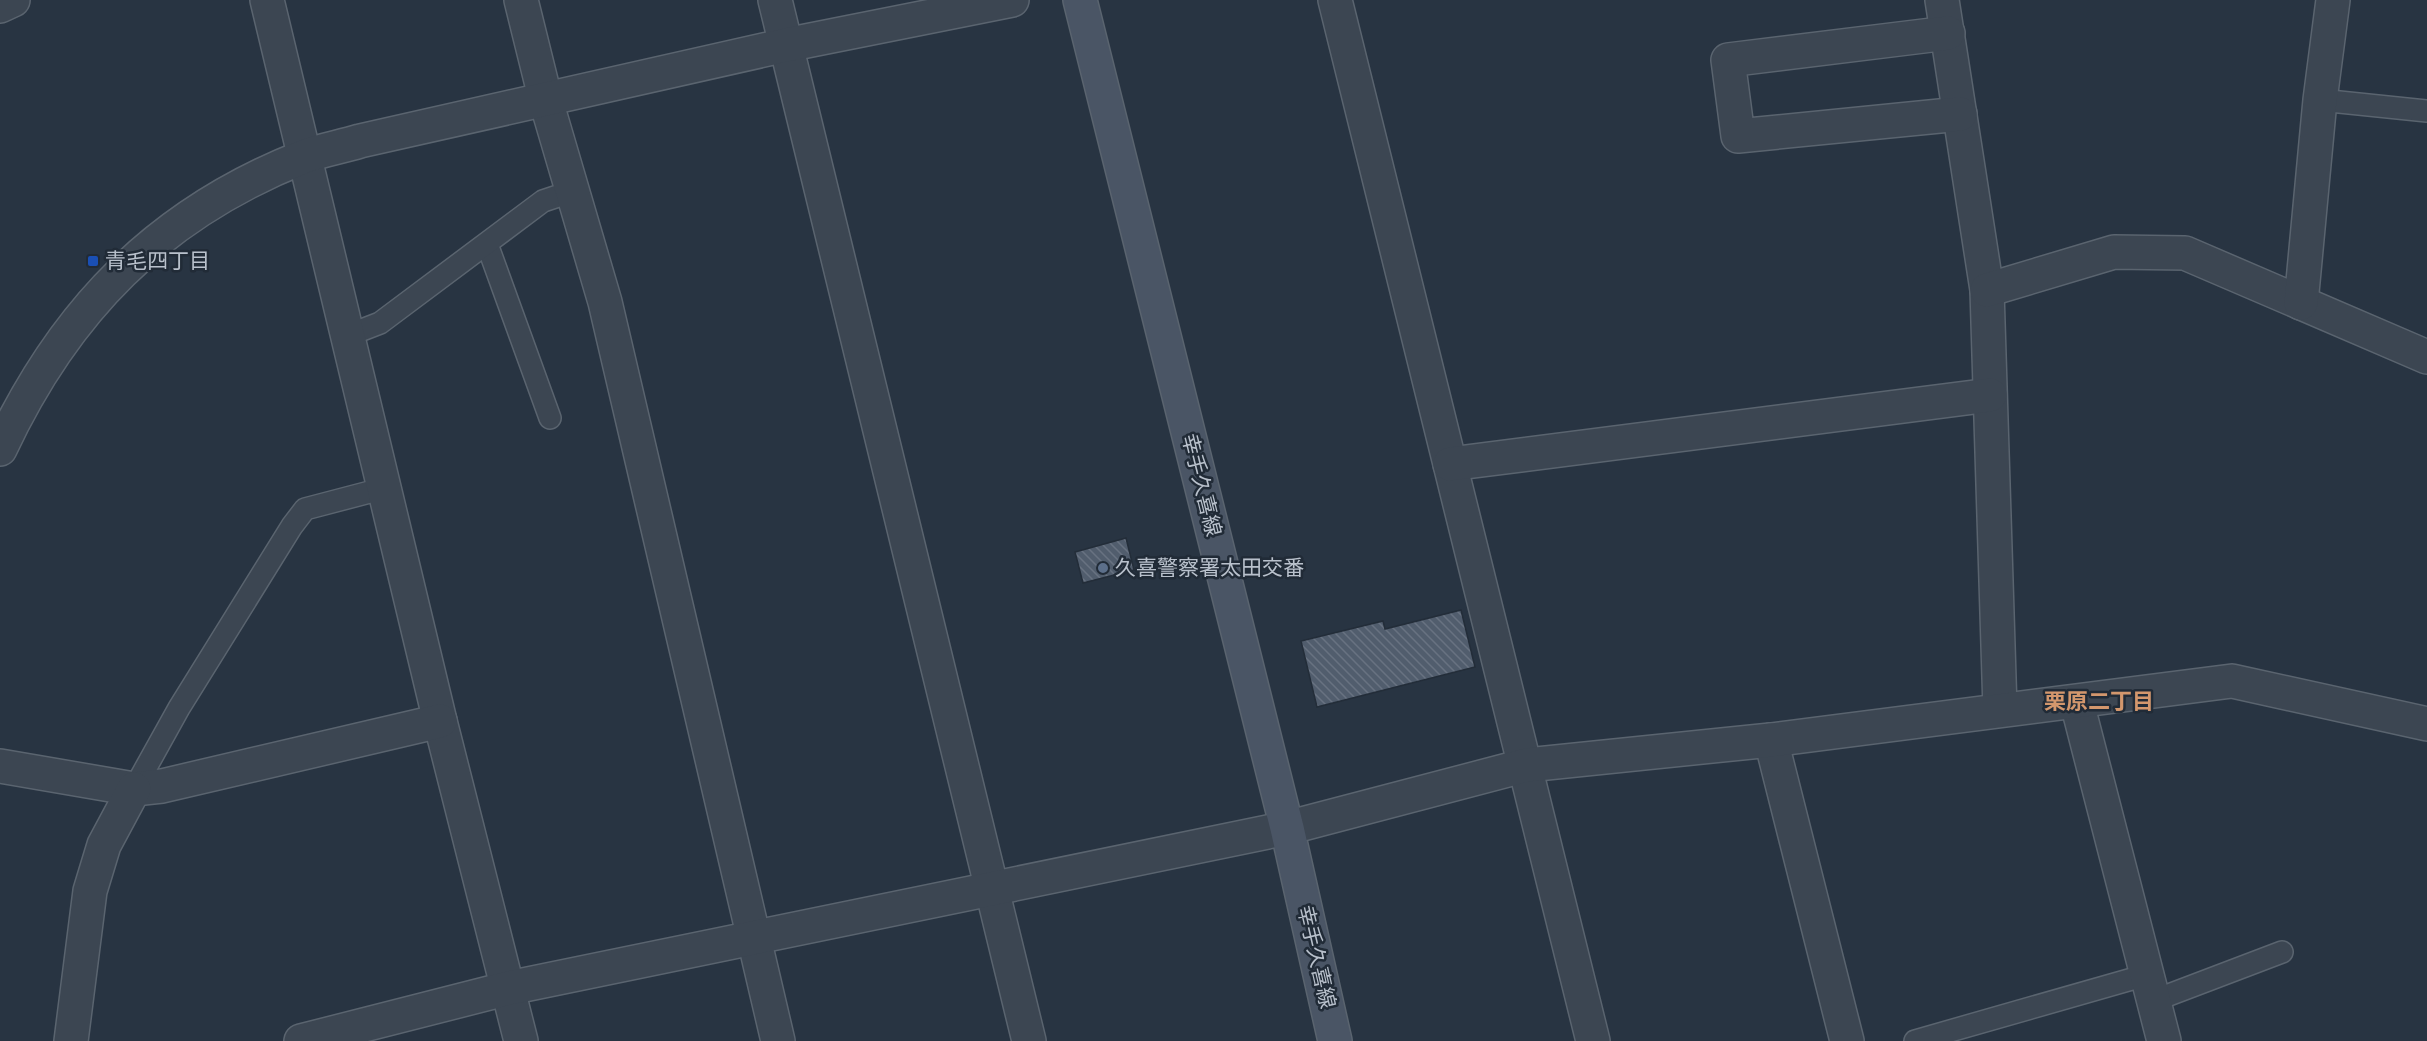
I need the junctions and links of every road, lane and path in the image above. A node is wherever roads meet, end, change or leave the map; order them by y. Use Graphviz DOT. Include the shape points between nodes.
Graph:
graph roads {
  1 [pos="13,0"];
  2 [pos="267,0"];
  3 [pos="521,0"];
  4 [pos="775,0"];
  5 [pos="1012,0"];
  6 [pos="1080,0"];
  7 [pos="1335,0"];
  8 [pos="1942,0"];
  9 [pos="2333,0"];
  10 [pos="0,6"];
  11 [pos="1947,33"];
  12 [pos="786,45"];
  13 [pos="2320,100"];
  14 [pos="546,101"];
  15 [pos="2427,111"];
  16 [pos="1960,114"];
  17 [pos="305,156"];
  18 [pos="573,191"];
  19 [pos="487,244"];
  20 [pos="1987,290"];
  21 [pos="2301,303"];
  22 [pos="350,335"];
  23 [pos="2427,357"];
  24 [pos="1990,395"];
  25 [pos="550,418"];
  26 [pos="0,449"];
  27 [pos="1450,464"];
  28 [pos="385,488"];
  29 [pos="2077,703"];
  30 [pos="2000,710"];
  31 [pos="440,721"];
  32 [pos="2427,724"];
  33 [pos="1771,740"];
  34 [pos="1527,765"];
  35 [pos="0,766"];
  36 [pos="134,789"];
  37 [pos="1287,828"];
  38 [pos="993,891"];
  39 [pos="753,940"];
  40 [pos="2282,952"];
  41 [pos="509,988"];
  42 [pos="2150,988"];
  43 [pos="71,1041"];
  44 [pos="301,1041"];
  45 [pos="521,1041"];
  46 [pos="778,1041"];
  47 [pos="1029,1041"];
  48 [pos="1335,1041"];
  49 [pos="1593,1041"];
  50 [pos="1847,1041"];
  51 [pos="1915,1041"];
  52 [pos="2164,1041"];
  1 -- 10 [label="street"];
  2 -- 17 [label="street"];
  3 -- 14 [label="street"];
  4 -- 12 [label="street"];
  5 -- 12 [label="street"];
  6 -- 37 [label="main road, 幸手久喜線"];
  7 -- 27 [label="street"];
  8 -- 11 [label="street"];
  9 -- 13 [label="street"];
  11 -- 16 [label="street"];
  11 -- 16 [label="street" via="1728,60 1738,136"];
  12 -- 14 [label="street"];
  12 -- 38 [label="street"];
  13 -- 15 [label="lane"];
  13 -- 21 [label="street"];
  14 -- 17 [label="street"];
  14 -- 18 [label="street"];
  16 -- 20 [label="street"];
  17 -- 22 [label="street"];
  17 -- 26 [label="street" via="208,205 154,243 103,288 54,350 20,406"];
  18 -- 19 [label="lane" via="543,201"];
  18 -- 39 [label="street" via="605,302"];
  19 -- 22 [label="lane" via="380,323"];
  19 -- 25 [label="lane"];
  20 -- 21 [label="street" via="2114,252 2185,253"];
  20 -- 24 [label="street"];
  21 -- 23 [label="street"];
  22 -- 28 [label="street"];
  24 -- 27 [label="street"];
  24 -- 30 [label="street"];
  27 -- 34 [label="street"];
  28 -- 31 [label="street"];
  28 -- 36 [label="lane" via="305,509 179,708"];
  29 -- 30 [label="street"];
  29 -- 32 [label="street" via="2232,681"];
  29 -- 42 [label="street"];
  30 -- 33 [label="street"];
  31 -- 36 [label="street" via="162,786"];
  31 -- 41 [label="street"];
  33 -- 34 [label="street"];
  33 -- 50 [label="street"];
  34 -- 37 [label="street"];
  34 -- 49 [label="street"];
  35 -- 36 [label="street"];
  36 -- 43 [label="street" via="104,845 90,891"];
  37 -- 38 [label="street"];
  37 -- 48 [label="main road, 幸手久喜線"];
  38 -- 39 [label="street"];
  38 -- 47 [label="street"];
  39 -- 41 [label="street"];
  39 -- 46 [label="street"];
  40 -- 42 [label="lane"];
  41 -- 44 [label="street"];
  41 -- 45 [label="street"];
  42 -- 51 [label="lane"];
  42 -- 52 [label="street"];
}
